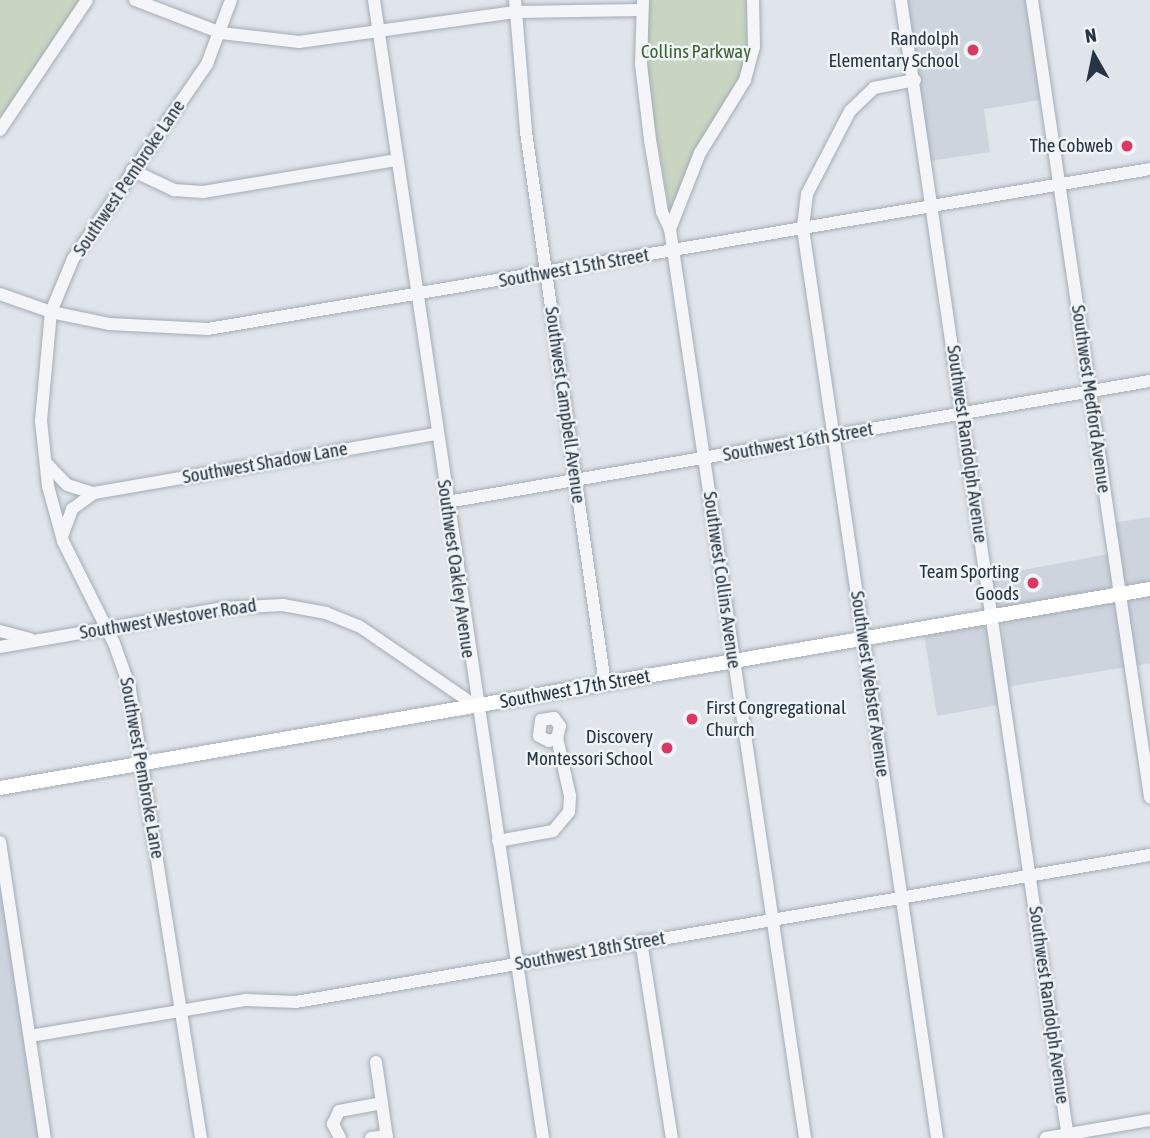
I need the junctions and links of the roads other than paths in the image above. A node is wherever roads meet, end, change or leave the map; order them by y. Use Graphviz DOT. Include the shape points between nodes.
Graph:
graph roads {
  1 [pos="87,0"];
  2 [pos="135,0"];
  3 [pos="231,0"];
  4 [pos="374,0"];
  5 [pos="753,0"];
  6 [pos="901,0"];
  7 [pos="1032,0"];
  8 [pos="642,5"];
  9 [pos="515,6"];
  10 [pos="378,30"];
  11 [pos="221,33"];
  12 [pos="915,80"];
  13 [pos="0,130"];
  14 [pos="397,160"];
  15 [pos="1150,169"];
  16 [pos="132,170"];
  17 [pos="1059,185"];
  18 [pos="932,207"];
  19 [pos="670,229"];
  20 [pos="803,229"];
  21 [pos="673,251"];
  22 [pos="547,272"];
  23 [pos="0,294"];
  24 [pos="416,295"];
  25 [pos="51,312"];
  26 [pos="1150,381"];
  27 [pos="1090,391"];
  28 [pos="962,414"];
  29 [pos="436,434"];
  30 [pos="834,436"];
  31 [pos="704,458"];
  32 [pos="45,461"];
  33 [pos="576,479"];
  34 [pos="94,493"];
  35 [pos="447,502"];
  36 [pos="63,541"];
  37 [pos="1150,589"];
  38 [pos="1120,594"];
  39 [pos="992,617"];
  40 [pos="106,628"];
  41 [pos="0,631"];
  42 [pos="864,639"];
  43 [pos="37,640"];
  44 [pos="0,647"];
  45 [pos="734,661"];
  46 [pos="605,684"];
  47 [pos="476,706"];
  48 [pos="557,738"];
  49 [pos="144,763"];
  50 [pos="0,788"];
  51 [pos="1150,797"];
  52 [pos="498,841"];
  53 [pos="0,842"];
  54 [pos="1150,855"];
  55 [pos="1030,876"];
  56 [pos="901,898"];
  57 [pos="772,919"];
  58 [pos="641,942"];
  59 [pos="516,965"];
  60 [pos="181,1011"];
  61 [pos="30,1036"];
  62 [pos="376,1062"];
  63 [pos="382,1103"];
  64 [pos="1150,1120"];
  65 [pos="1068,1136"];
  66 [pos="387,1137"];
  67 [pos="45,1138"];
  68 [pos="201,1138"];
  69 [pos="340,1138"];
  70 [pos="371,1138"];
  71 [pos="543,1138"];
  72 [pos="672,1138"];
  73 [pos="805,1138"];
  74 [pos="937,1138"];
  75 [pos="1046,1138"];
  1 -- 13 [label="street"];
  2 -- 11 [label="street"];
  3 -- 11 [label="street, Southwest Pembroke Lane"];
  4 -- 10 [label="street, Southwest Oakley Avenue"];
  5 -- 19 [label="street, Southwest Collins Avenue" via="754,47 748,71 700,153"];
  6 -- 12 [label="street, Southwest Randolph Avenue"];
  7 -- 17 [label="street, Southwest Medford Avenue"];
  8 -- 9 [label="street"];
  8 -- 19 [label="street, Southwest Collins Avenue" via="641,64 650,139"];
  9 -- 10 [label="street"];
  9 -- 22 [label="street, Southwest Campbell Avenue" via="526,132"];
  10 -- 11 [label="street" via="299,42"];
  10 -- 14 [label="street, Southwest Oakley Avenue"];
  11 -- 16 [label="street, Southwest Pembroke Lane" via="208,64"];
  12 -- 18 [label="street, Southwest Randolph Avenue"];
  12 -- 20 [label="street, Southwest Webster Avenue" via="874,88 850,111 807,194"];
  14 -- 16 [label="street" via="203,192 174,190"];
  14 -- 24 [label="street, Southwest Oakley Avenue"];
  15 -- 17 [label="street, Southwest 15th Street"];
  16 -- 25 [label="street, Southwest Pembroke Lane" via="73,259"];
  17 -- 18 [label="street, Southwest 15th Street"];
  17 -- 27 [label="street, Southwest Medford Avenue"];
  18 -- 20 [label="street, Southwest 15th Street"];
  18 -- 28 [label="street, Southwest Randolph Avenue"];
  19 -- 21 [label="street, Southwest Collins Avenue"];
  20 -- 21 [label="street, Southwest 15th Street"];
  20 -- 30 [label="street, Southwest Webster Avenue"];
  21 -- 22 [label="street, Southwest 15th Street"];
  21 -- 31 [label="street, Southwest Collins Avenue"];
  22 -- 24 [label="street, Southwest 15th Street"];
  22 -- 33 [label="street, Southwest Campbell Avenue"];
  23 -- 25 [label="street, Southwest 15th Street"];
  24 -- 25 [label="street, Southwest 15th Street" via="208,329 109,324"];
  24 -- 29 [label="street, Southwest Oakley Avenue"];
  25 -- 32 [label="street, Southwest Pembroke Lane" via="41,421"];
  26 -- 27 [label="street, Southwest 16th Street"];
  27 -- 28 [label="street, Southwest 16th Street"];
  27 -- 38 [label="street, Southwest Medford Avenue"];
  28 -- 30 [label="street, Southwest 16th Street"];
  28 -- 39 [label="street, Southwest Randolph Avenue"];
  29 -- 34 [label="street, Southwest Shadow Lane"];
  29 -- 35 [label="street, Southwest Oakley Avenue"];
  30 -- 31 [label="street, Southwest 16th Street"];
  30 -- 42 [label="street, Southwest Webster Avenue"];
  31 -- 33 [label="street, Southwest 16th Street"];
  31 -- 45 [label="street, Southwest Collins Avenue"];
  32 -- 34 [label="street" via="67,485"];
  32 -- 36 [label="street, Southwest Pembroke Lane"];
  33 -- 35 [label="street, Southwest 16th Street"];
  33 -- 46 [label="street, Southwest Campbell Avenue"];
  34 -- 36 [label="street" via="82,498 66,518"];
  35 -- 47 [label="street, Southwest Oakley Avenue"];
  36 -- 40 [label="street, Southwest Pembroke Lane"];
  37 -- 38 [label="main road, Southwest 17th Street"];
  38 -- 39 [label="main road, Southwest 17th Street"];
  38 -- 51 [label="street, Southwest Medford Avenue"];
  39 -- 42 [label="main road, Southwest 17th Street"];
  39 -- 55 [label="street, Southwest Randolph Avenue"];
  40 -- 43 [label="street, Southwest Westover Road"];
  40 -- 47 [label="street, Southwest Westover Road" via="240,605 309,609 375,634"];
  40 -- 49 [label="street, Southwest Pembroke Lane" via="130,688"];
  41 -- 43 [label="street"];
  42 -- 45 [label="main road, Southwest 17th Street"];
  42 -- 56 [label="street, Southwest Webster Avenue"];
  43 -- 44 [label="street, Southwest Westover Road"];
  45 -- 46 [label="main road, Southwest 17th Street"];
  45 -- 57 [label="street, Southwest Collins Avenue"];
  46 -- 47 [label="main road, Southwest 17th Street"];
  47 -- 49 [label="main road, Southwest 17th Street"];
  47 -- 52 [label="street, Southwest Oakley Avenue"];
  48 -- 52 [label="street" via="570,796 569,812 553,831 528,837 525,842"];
  49 -- 50 [label="main road, Southwest 17th Street"];
  49 -- 60 [label="street, Southwest Pembroke Lane"];
  52 -- 59 [label="street, Southwest Oakley Avenue"];
  53 -- 61 [label="street"];
  54 -- 55 [label="street, Southwest 18th Street"];
  55 -- 56 [label="street, Southwest 18th Street"];
  55 -- 65 [label="street, Southwest Randolph Avenue"];
  56 -- 57 [label="street, Southwest 18th Street"];
  56 -- 74 [label="street, Southwest Webster Avenue"];
  57 -- 58 [label="street, Southwest 18th Street"];
  57 -- 73 [label="street, Southwest Collins Avenue"];
  58 -- 59 [label="street, Southwest 18th Street"];
  58 -- 72 [label="street"];
  59 -- 60 [label="street, Southwest 18th Street" via="286,1003 246,1000"];
  59 -- 71 [label="street, Southwest Oakley Avenue"];
  60 -- 61 [label="street, Southwest 18th Street"];
  60 -- 68 [label="street, Southwest Pembroke Lane"];
  61 -- 67 [label="street"];
  62 -- 63 [label="street"];
  63 -- 66 [label="street"];
  63 -- 69 [label="street" via="340,1111 333,1124"];
  64 -- 65 [label="street"];
  65 -- 75 [label="street"];
  66 -- 70 [label="street"];
}
